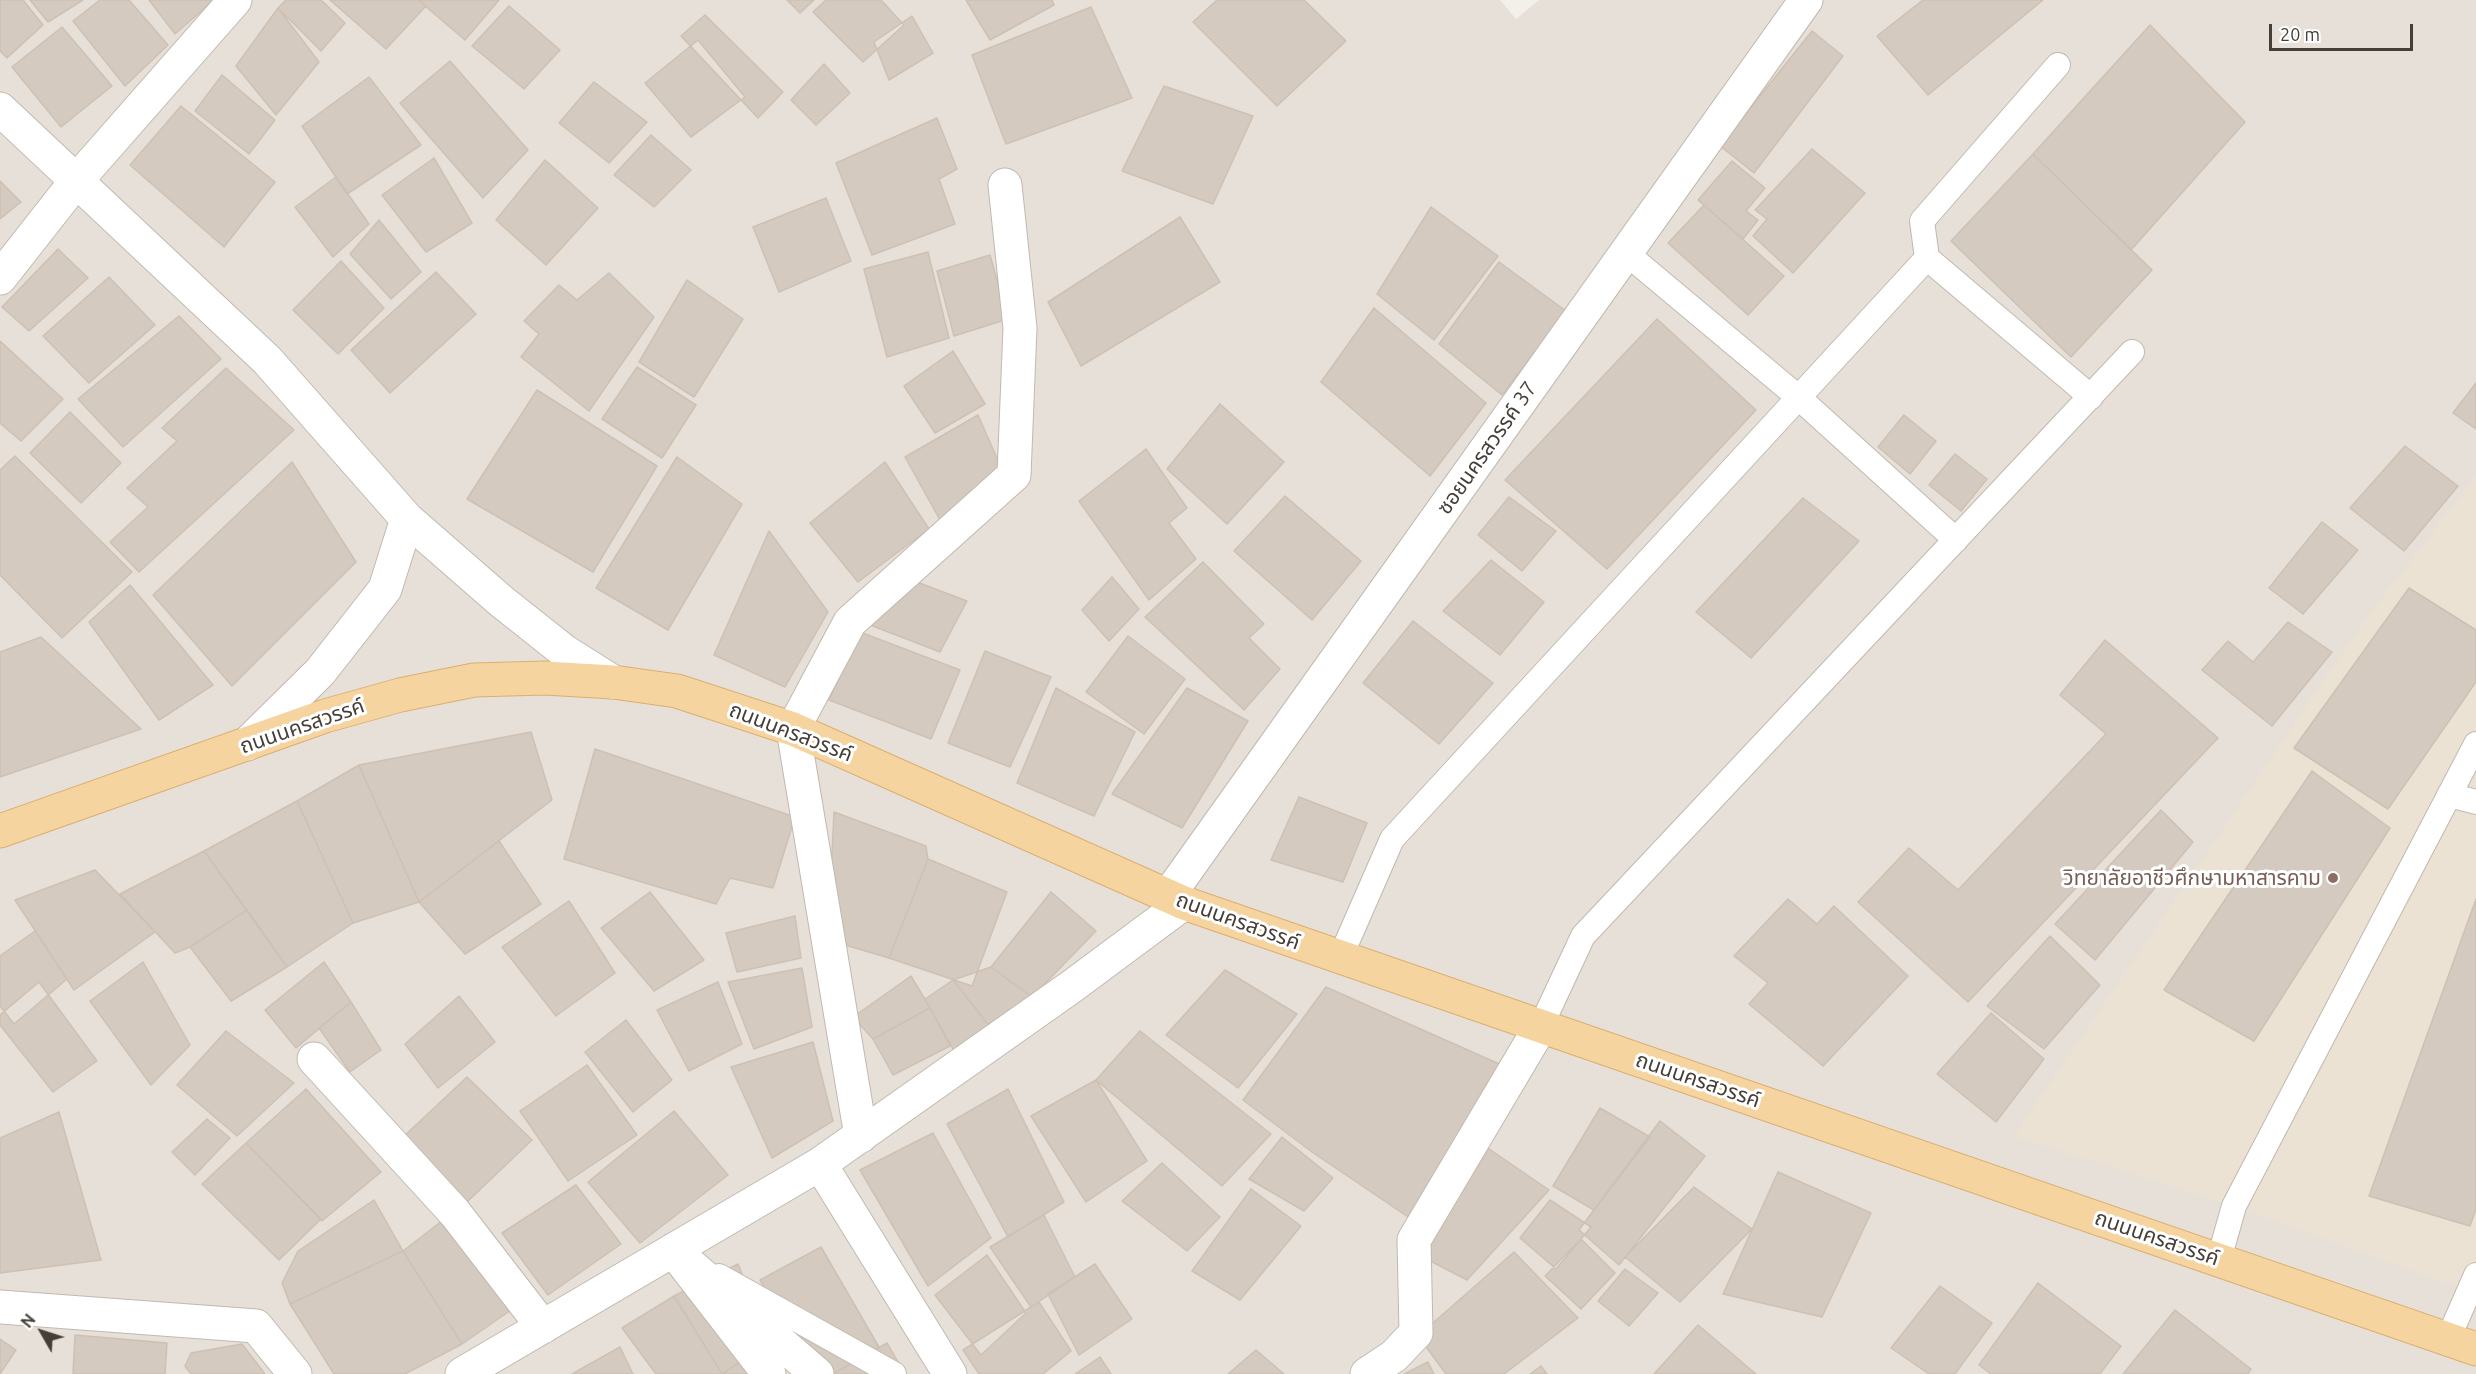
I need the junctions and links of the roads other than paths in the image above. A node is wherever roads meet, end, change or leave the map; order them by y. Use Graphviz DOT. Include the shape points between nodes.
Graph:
graph roads {
  1 [pos="235,0"];
  2 [pos="1806,0"];
  3 [pos="2058,65"];
  4 [pos="0,109"];
  5 [pos="77,180"];
  6 [pos="1005,185"];
  7 [pos="1626,254"];
  8 [pos="1927,258"];
  9 [pos="0,278"];
  10 [pos="2132,352"];
  11 [pos="1798,397"];
  12 [pos="2091,397"];
  13 [pos="407,519"];
  14 [pos="1956,540"];
  15 [pos="613,682"];
  16 [pos="792,729"];
  17 [pos="247,744"];
  18 [pos="2476,744"];
  19 [pos="2449,795"];
  20 [pos="2476,802"];
  21 [pos="0,831"];
  22 [pos="1176,900"];
  23 [pos="1340,958"];
  24 [pos="1541,1026"];
  25 [pos="314,1059"];
  26 [pos="861,1136"];
  27 [pos="820,1164"];
  28 [pos="673,1250"];
  29 [pos="2219,1259"];
  30 [pos="2476,1275"];
  31 [pos="0,1307"];
  32 [pos="543,1327"];
  33 [pos="2462,1344"];
  34 [pos="295,1374"];
  35 [pos="462,1374"];
  36 [pos="770,1374"];
  37 [pos="818,1374"];
  38 [pos="894,1374"];
  39 [pos="950,1374"];
  40 [pos="1367,1374"];
  1 -- 5 [label="street"];
  2 -- 7 [label="street, ซอยนครสวรรค์ 37"];
  3 -- 8 [label="lane" via="1922,221"];
  4 -- 5 [label="street"];
  5 -- 9 [label="street"];
  5 -- 13 [label="street" via="267,360"];
  6 -- 16 [label="street" via="1020,328 1014,475 850,622"];
  7 -- 11 [label="lane"];
  7 -- 22 [label="street, ซอยนครสวรรค์ 37"];
  8 -- 11 [label="lane"];
  8 -- 12 [label="lane"];
  10 -- 12 [label="lane"];
  11 -- 14 [label="lane"];
  11 -- 23 [label="lane" via="1392,839"];
  12 -- 14 [label="lane"];
  13 -- 15 [label="street" via="564,651"];
  13 -- 17 [label="street" via="386,589 320,672"];
  14 -- 24 [label="lane" via="1583,936"];
  15 -- 16 [label="main road, ถนนนครสวรรค์" via="677,691"];
  15 -- 17 [label="main road, ถนนนครสวรรค์" via="545,678 474,680 400,694"];
  16 -- 22 [label="main road, ถนนนครสวรรค์"];
  16 -- 26 [label="street"];
  17 -- 21 [label="main road, ถนนนครสวรรค์"];
  18 -- 19 [label="lane"];
  19 -- 20 [label="lane"];
  19 -- 29 [label="lane" via="2234,1206"];
  22 -- 23 [label="main road, ถนนนครสวรรค์"];
  22 -- 26 [label="street, ซอยนครสวรรค์ 37" via="1071,987"];
  23 -- 24 [label="main road, ถนนนครสวรรค์"];
  24 -- 29 [label="main road, ถนนนครสวรรค์"];
  24 -- 40 [label="street" via="1414,1240 1416,1333 1394,1356"];
  25 -- 32 [label="street" via="455,1213"];
  26 -- 27 [label="street, ซอยนครสวรรค์ 37"];
  27 -- 28 [label="street, ซอยนครสวรรค์ 37"];
  27 -- 39 [label="street"];
  28 -- 32 [label="street, ซอยนครสวรรค์ 37"];
  28 -- 36 [label="street"];
  28 -- 37 [label="street"];
  28 -- 38 [label="lane"];
  29 -- 33 [label="main road, ถนนนครสวรรค์"];
  30 -- 33 [label="lane"];
  31 -- 34 [label="street" via="256,1326"];
  32 -- 35 [label="street, ซอยนครสวรรค์ 37"];
}
